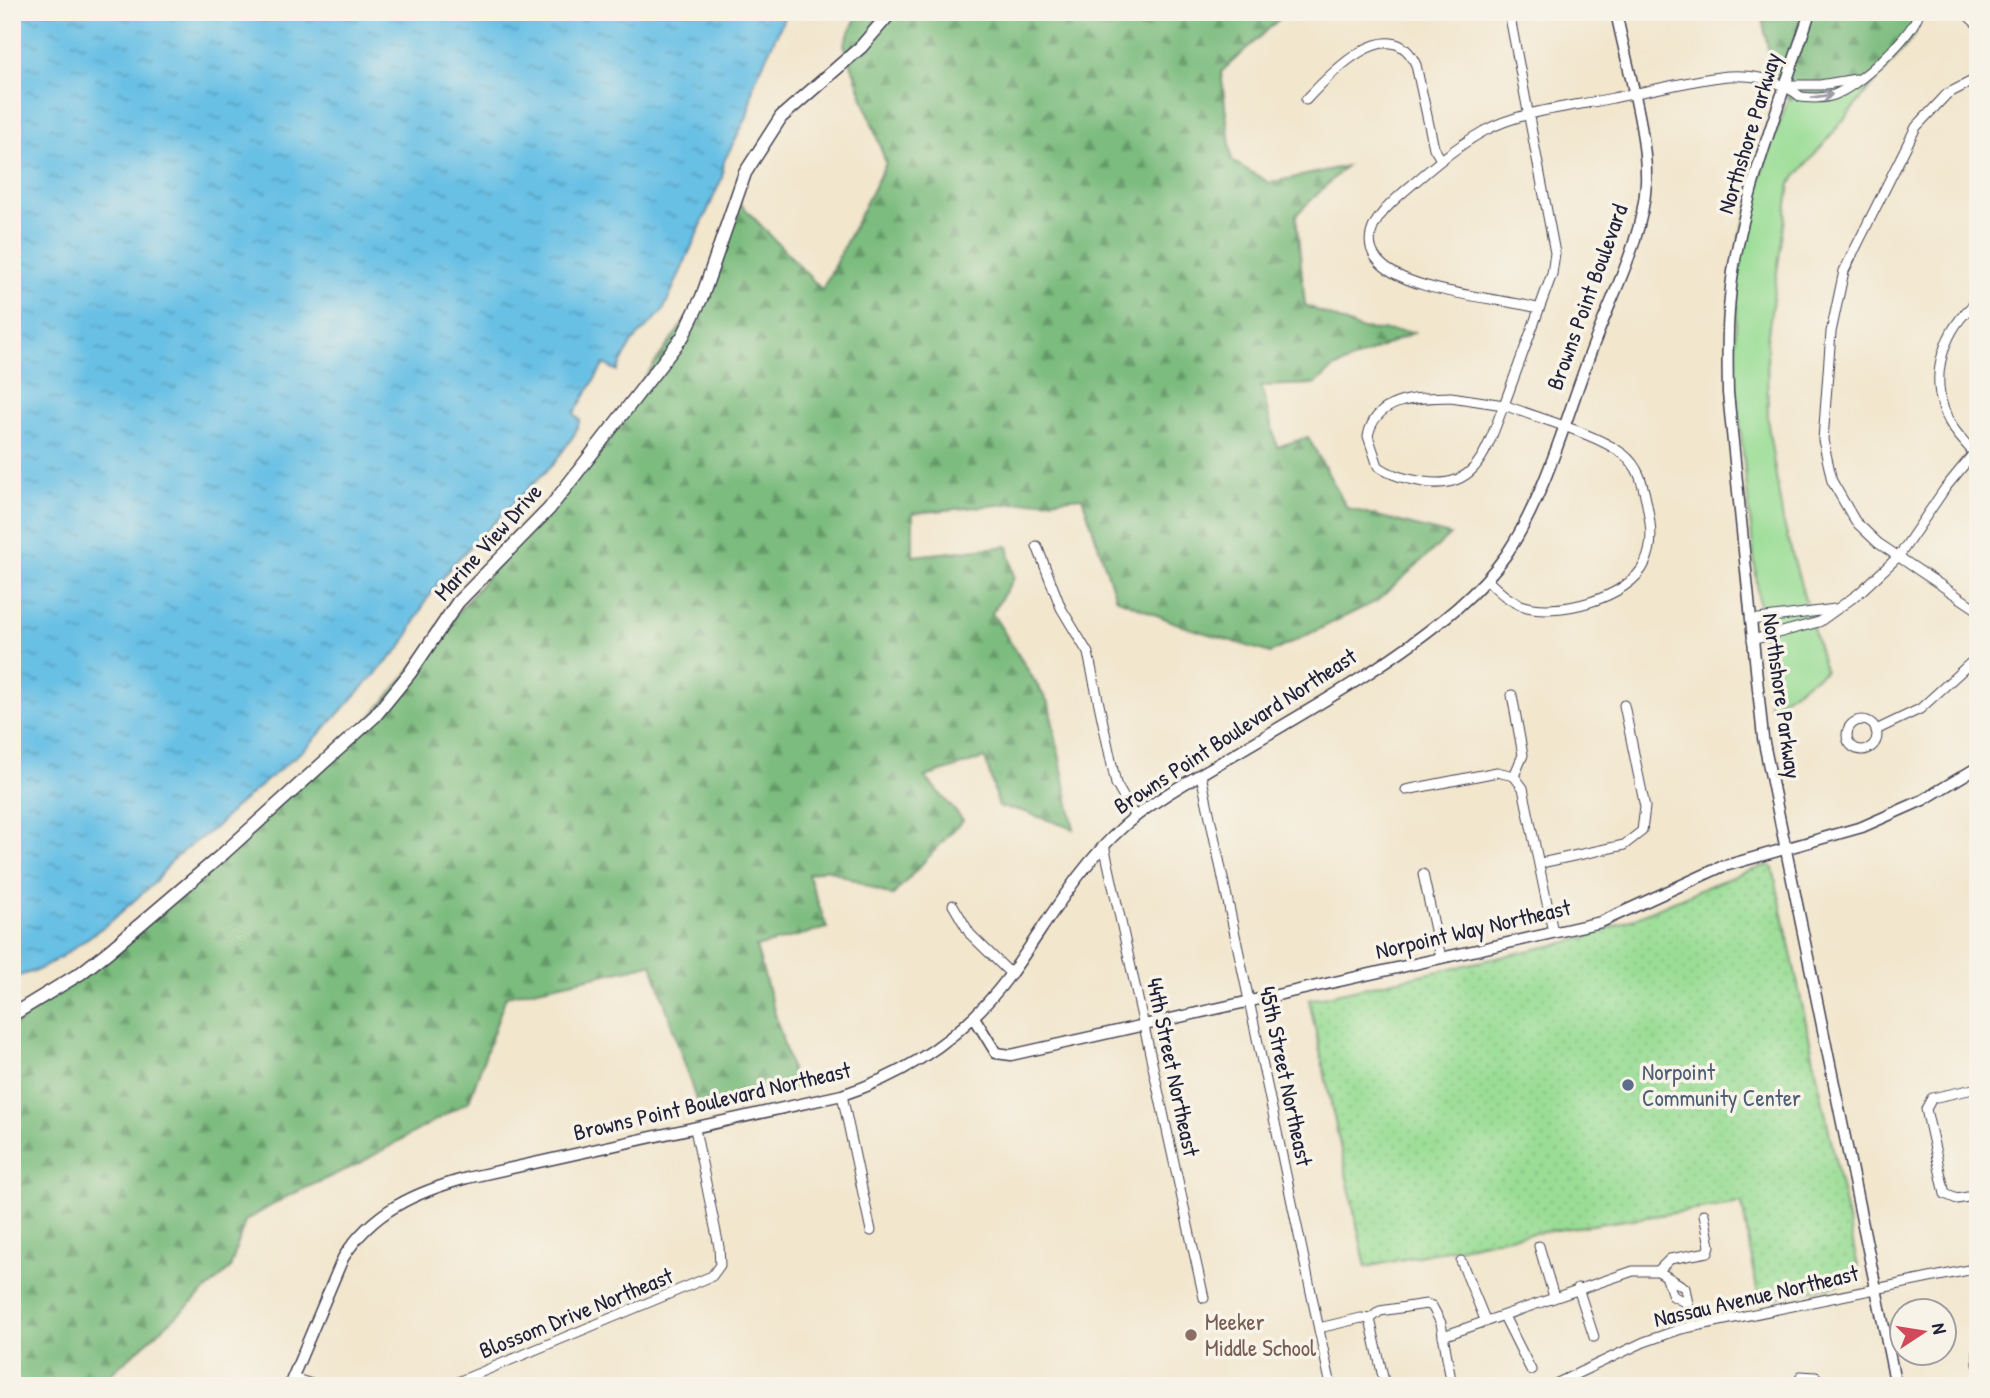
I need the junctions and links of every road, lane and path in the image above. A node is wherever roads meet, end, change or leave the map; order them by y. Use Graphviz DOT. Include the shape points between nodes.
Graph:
graph roads {
  1 [pos="891,12"];
  2 [pos="1509,12"];
  3 [pos="1616,12"];
  4 [pos="1810,12"];
  5 [pos="1919,12"];
  6 [pos="1964,12"];
  7 [pos="1978,25"];
  8 [pos="1978,78"];
  9 [pos="1786,85"];
  10 [pos="1633,95"];
  11 [pos="1306,100"];
  12 [pos="1530,115"];
  13 [pos="1440,158"];
  14 [pos="1978,301"];
  15 [pos="1537,308"];
  16 [pos="1504,405"];
  17 [pos="1562,428"];
  18 [pos="1975,450"];
  19 [pos="1037,546"];
  20 [pos="1899,556"];
  21 [pos="1488,579"];
  22 [pos="1835,609"];
  23 [pos="1978,610"];
  24 [pos="1751,620"];
  25 [pos="1752,640"];
  26 [pos="1978,656"];
  27 [pos="1512,695"];
  28 [pos="1624,705"];
  29 [pos="1876,730"];
  30 [pos="1978,766"];
  31 [pos="1201,775"];
  32 [pos="1514,776"];
  33 [pos="1406,790"];
  34 [pos="1135,817"];
  35 [pos="1104,845"];
  36 [pos="1785,849"];
  37 [pos="1541,863"];
  38 [pos="1423,874"];
  39 [pos="953,905"];
  40 [pos="1553,932"];
  41 [pos="1441,958"];
  42 [pos="1011,974"];
  43 [pos="1250,1001"];
  44 [pos="12,1015"];
  45 [pos="974,1017"];
  46 [pos="1144,1025"];
  47 [pos="1978,1088"];
  48 [pos="842,1095"];
  49 [pos="695,1129"];
  50 [pos="1978,1195"];
  51 [pos="1704,1214"];
  52 [pos="871,1231"];
  53 [pos="1539,1246"];
  54 [pos="1461,1261"];
  55 [pos="1978,1268"];
  56 [pos="1658,1271"];
  57 [pos="1578,1288"];
  58 [pos="1877,1289"];
  59 [pos="1554,1297"];
  60 [pos="1204,1298"];
  61 [pos="1504,1317"];
  62 [pos="1370,1319"];
  63 [pos="1486,1322"];
  64 [pos="1693,1326"];
  65 [pos="1320,1328"];
  66 [pos="1443,1336"];
  67 [pos="1594,1337"];
  68 [pos="1978,1351"];
  69 [pos="1978,1364"];
  70 [pos="1531,1370"];
  71 [pos="291,1382"];
  72 [pos="1563,1383"];
  73 [pos="1449,1384"];
  74 [pos="318,1386"];
  75 [pos="448,1386"];
  76 [pos="1331,1386"];
  77 [pos="1385,1386"];
  78 [pos="1551,1386"];
  79 [pos="1796,1386"];
  80 [pos="1821,1386"];
  81 [pos="1896,1386"];
  1 -- 44 [label="main road, Marine View Drive" via="860,47 781,117 745,173 702,297 683,336 549,509 458,602 375,716 109,951"];
  2 -- 12 [label="street"];
  3 -- 10 [label="street, Browns Point Boulevard"];
  4 -- 9 [label="street, Northshore Parkway"];
  5 -- 9 [label="street" via="1909,32 1858,79"];
  6 -- 7 [label="street"];
  8 -- 20 [label="street" via="1947,94 1916,127 1844,271 1835,306 1823,440 1832,481 1855,521"];
  9 -- 10 [label="street" via="1760,77 1728,76"];
  9 -- 24 [label="street, Northshore Parkway" via="1745,212 1727,330 1728,393"];
  10 -- 12 [label="street"];
  10 -- 17 [label="street, Browns Point Boulevard" via="1645,163 1644,205"];
  11 -- 13 [label="street" via="1356,53 1384,44 1400,48 1416,65"];
  12 -- 13 [label="street" via="1486,130"];
  12 -- 15 [label="street" via="1555,253 1552,274"];
  13 -- 15 [label="street" via="1377,217 1371,242 1374,256 1389,269 1439,289"];
  14 -- 18 [label="street" via="1961,315 1944,346 1939,367 1948,421"];
  15 -- 16 [label="street"];
  16 -- 16 [label="street" via="1451,397 1404,400 1376,417 1368,432 1369,447 1378,466 1390,473 1435,484 1460,480 1479,462"];
  16 -- 17 [label="street"];
  17 -- 21 [label="street, Browns Point Boulevard" via="1527,519"];
  17 -- 21 [label="street" via="1613,448 1642,478 1651,529 1645,564 1631,583 1615,593 1552,608 1520,605"];
  18 -- 20 [label="street"];
  19 -- 34 [label="street" via="1061,608 1088,653 1116,784"];
  20 -- 22 [label="street"];
  20 -- 23 [label="street"];
  21 -- 31 [label="street, Browns Point Boulevard Northeast" via="1397,651"];
  22 -- 24 [label="street"];
  22 -- 25 [label="street" via="1819,622"];
  24 -- 25 [label="street, Northshore Parkway"];
  25 -- 36 [label="street, Northshore Parkway" via="1763,738"];
  26 -- 29 [label="street" via="1920,709"];
  27 -- 32 [label="street" via="1523,755"];
  28 -- 37 [label="street" via="1645,822 1637,836 1624,845"];
  30 -- 36 [label="street, Norpoint Way Northeast" via="1897,812"];
  31 -- 34 [label="street, Browns Point Boulevard Northeast"];
  31 -- 43 [label="street, 45th Street Northeast"];
  32 -- 33 [label="street" via="1497,772"];
  32 -- 37 [label="street" via="1523,788"];
  34 -- 35 [label="street, Browns Point Boulevard Northeast"];
  35 -- 42 [label="street, Browns Point Boulevard Northeast" via="1060,898"];
  35 -- 46 [label="street, 44th Street Northeast"];
  36 -- 40 [label="street, Norpoint Way Northeast" via="1721,867 1601,922"];
  36 -- 58 [label="street, Northshore Parkway"];
  37 -- 40 [label="street"];
  38 -- 41 [label="street"];
  39 -- 42 [label="street" via="970,934"];
  40 -- 41 [label="street, Norpoint Way Northeast"];
  41 -- 43 [label="street, Norpoint Way Northeast"];
  42 -- 45 [label="street, Browns Point Boulevard Northeast"];
  43 -- 46 [label="street, Norpoint Way Northeast"];
  43 -- 65 [label="street, 45th Street Northeast"];
  45 -- 46 [label="street, Norpoint Way Northeast" via="991,1047 1004,1055"];
  45 -- 48 [label="street, Browns Point Boulevard Northeast" via="920,1060 884,1080"];
  46 -- 60 [label="street, 44th Street Northeast"];
  47 -- 50 [label="street" via="1931,1098 1926,1110 1945,1194 1957,1199"];
  48 -- 49 [label="street, Browns Point Boulevard Northeast"];
  48 -- 52 [label="street"];
  49 -- 71 [label="street, Browns Point Boulevard Northeast" via="467,1178 429,1188 390,1208 355,1238 343,1258"];
  49 -- 75 [label="street, Blossom Drive Northeast" via="719,1247 716,1272 694,1286"];
  51 -- 56 [label="street" via="1707,1252 1670,1259"];
  53 -- 59 [label="street"];
  54 -- 63 [label="street"];
  55 -- 58 [label="street, Nassau Avenue Northeast"];
  56 -- 57 [label="street" via="1620,1273"];
  56 -- 64 [label="street" via="1674,1296 1688,1304"];
  57 -- 59 [label="street"];
  57 -- 67 [label="street"];
  58 -- 64 [label="street, Nassau Avenue Northeast"];
  58 -- 81 [label="street, Northshore Parkway"];
  59 -- 61 [label="street"];
  61 -- 63 [label="street"];
  61 -- 70 [label="street"];
  62 -- 65 [label="street"];
  62 -- 66 [label="street" via="1380,1311 1426,1304 1437,1312"];
  62 -- 77 [label="street"];
  63 -- 66 [label="street"];
  64 -- 72 [label="street, Nassau Avenue Northeast" via="1644,1342"];
  65 -- 76 [label="street, 45th Street Northeast"];
  66 -- 73 [label="street"];
  68 -- 69 [label="street"];
  71 -- 74 [label="street"];
  72 -- 78 [label="street, Nassau Avenue Northeast"];
  79 -- 80 [label="street" via="1798,1379 1809,1374"];
}
